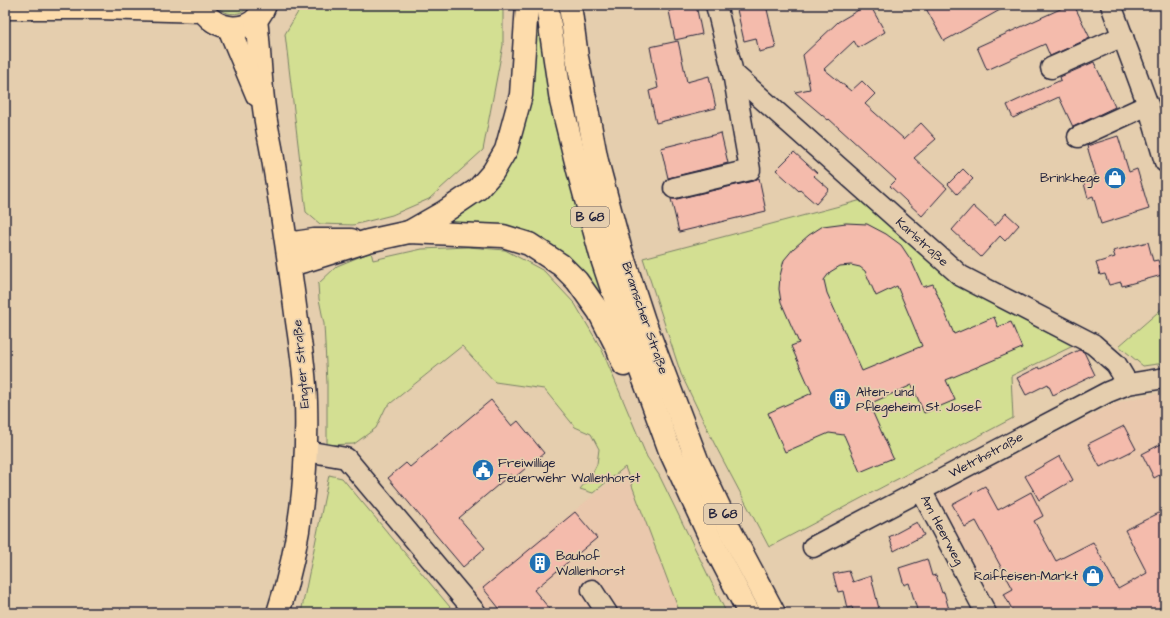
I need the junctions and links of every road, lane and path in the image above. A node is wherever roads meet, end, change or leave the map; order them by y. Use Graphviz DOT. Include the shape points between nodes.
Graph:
graph roads {
  1 [pos="527,5"];
  2 [pos="547,5"];
  3 [pos="570,5"];
  4 [pos="716,5"];
  5 [pos="1111,5"];
  6 [pos="105,6"];
  7 [pos="5,8"];
  8 [pos="202,8"];
  9 [pos="261,12"];
  10 [pos="229,28"];
  11 [pos="1123,36"];
  12 [pos="1051,68"];
  13 [pos="733,73"];
  14 [pos="1148,105"];
  15 [pos="265,115"];
  16 [pos="1078,137"];
  17 [pos="1165,162"];
  18 [pos="674,188"];
  19 [pos="408,232"];
  20 [pos="368,241"];
  21 [pos="287,244"];
  22 [pos="290,265"];
  23 [pos="1165,378"];
  24 [pos="1128,384"];
  25 [pos="306,451"];
  26 [pos="670,451"];
  27 [pos="921,490"];
  28 [pos="813,547"];
  29 [pos="592,590"];
  30 [pos="278,613"];
  31 [pos="476,613"];
  32 [pos="607,613"];
  33 [pos="749,613"];
  34 [pos="774,613"];
  35 [pos="986,613"];
  1 -- 19 [label="main road" via="521,95 506,150 493,172 478,189"];
  2 -- 26 [label="main road, Bramscher Straße / B 68" via="561,101 602,259"];
  3 -- 34 [label="main road, Bramscher Straße / B 68" via="597,161 621,251 644,321 697,460"];
  4 -- 13 [label="street"];
  5 -- 11 [label="street"];
  6 -- 7 [label="main road"];
  6 -- 8 [label="main road"];
  8 -- 10 [label="main road" via="209,19"];
  9 -- 10 [label="main road" via="248,24"];
  9 -- 15 [label="main road, Engter Straße"];
  10 -- 15 [label="main road, Engter Straße"];
  11 -- 12 [label="street"];
  11 -- 14 [label="street"];
  13 -- 18 [label="street" via="750,170"];
  13 -- 24 [label="street, Karlstraße" via="961,276 1093,344 1116,364"];
  14 -- 16 [label="street"];
  14 -- 17 [label="street"];
  15 -- 21 [label="main road, Engter Straße"];
  19 -- 20 [label="main road"];
  19 -- 26 [label="main road" via="504,236 529,244 561,265 577,281 599,312 617,347 653,436"];
  20 -- 21 [label="main road" via="314,240"];
  20 -- 22 [label="main road"];
  21 -- 22 [label="main road, Engter Straße"];
  22 -- 25 [label="main road, Engter Straße" via="306,400"];
  23 -- 24 [label="street, Wetrihstraße"];
  24 -- 27 [label="street, Wetrihstraße"];
  25 -- 30 [label="main road, Engter Straße" via="293,555"];
  25 -- 31 [label="street" via="346,458"];
  26 -- 33 [label="main road, Bramscher Straße / B 68" via="712,542"];
  27 -- 28 [label="street, Wetrihstraße"];
  27 -- 35 [label="street, Am Heerweg"];
  29 -- 32 [label="street"];
}
